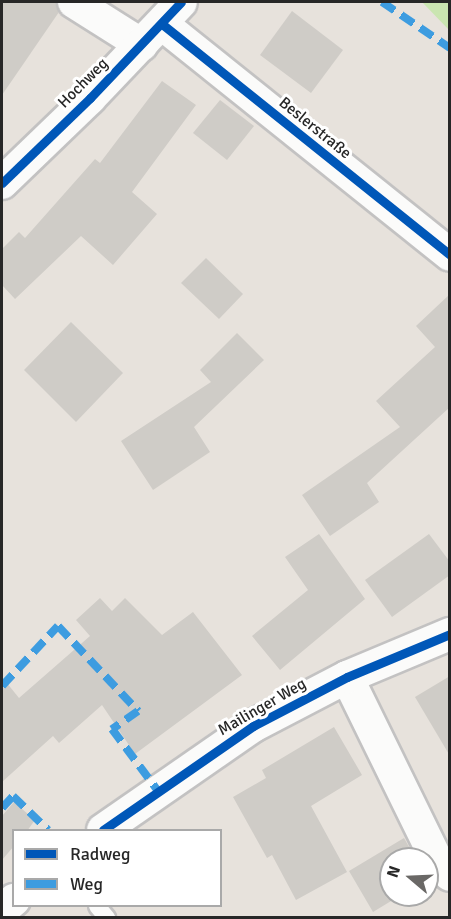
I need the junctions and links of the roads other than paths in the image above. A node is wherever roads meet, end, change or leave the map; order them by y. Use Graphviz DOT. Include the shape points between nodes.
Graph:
graph roads {
  1 [pos="74,2"];
  2 [pos="162,24"];
  3 [pos="2,183"];
  4 [pos="450,255"];
  5 [pos="450,634"];
  6 [pos="347,677"];
  7 [pos="106,829"];
  8 [pos="450,875"];
  1 -- 2 [label="street, Beslerstraße"];
  2 -- 3 [label="street, Hochweg"];
  2 -- 4 [label="street, Beslerstraße"];
  5 -- 6 [label="street, Mailinger Weg"];
  6 -- 7 [label="street, Mailinger Weg" via="253,726"];
  6 -- 8 [label="street" via="436,859"];
}
